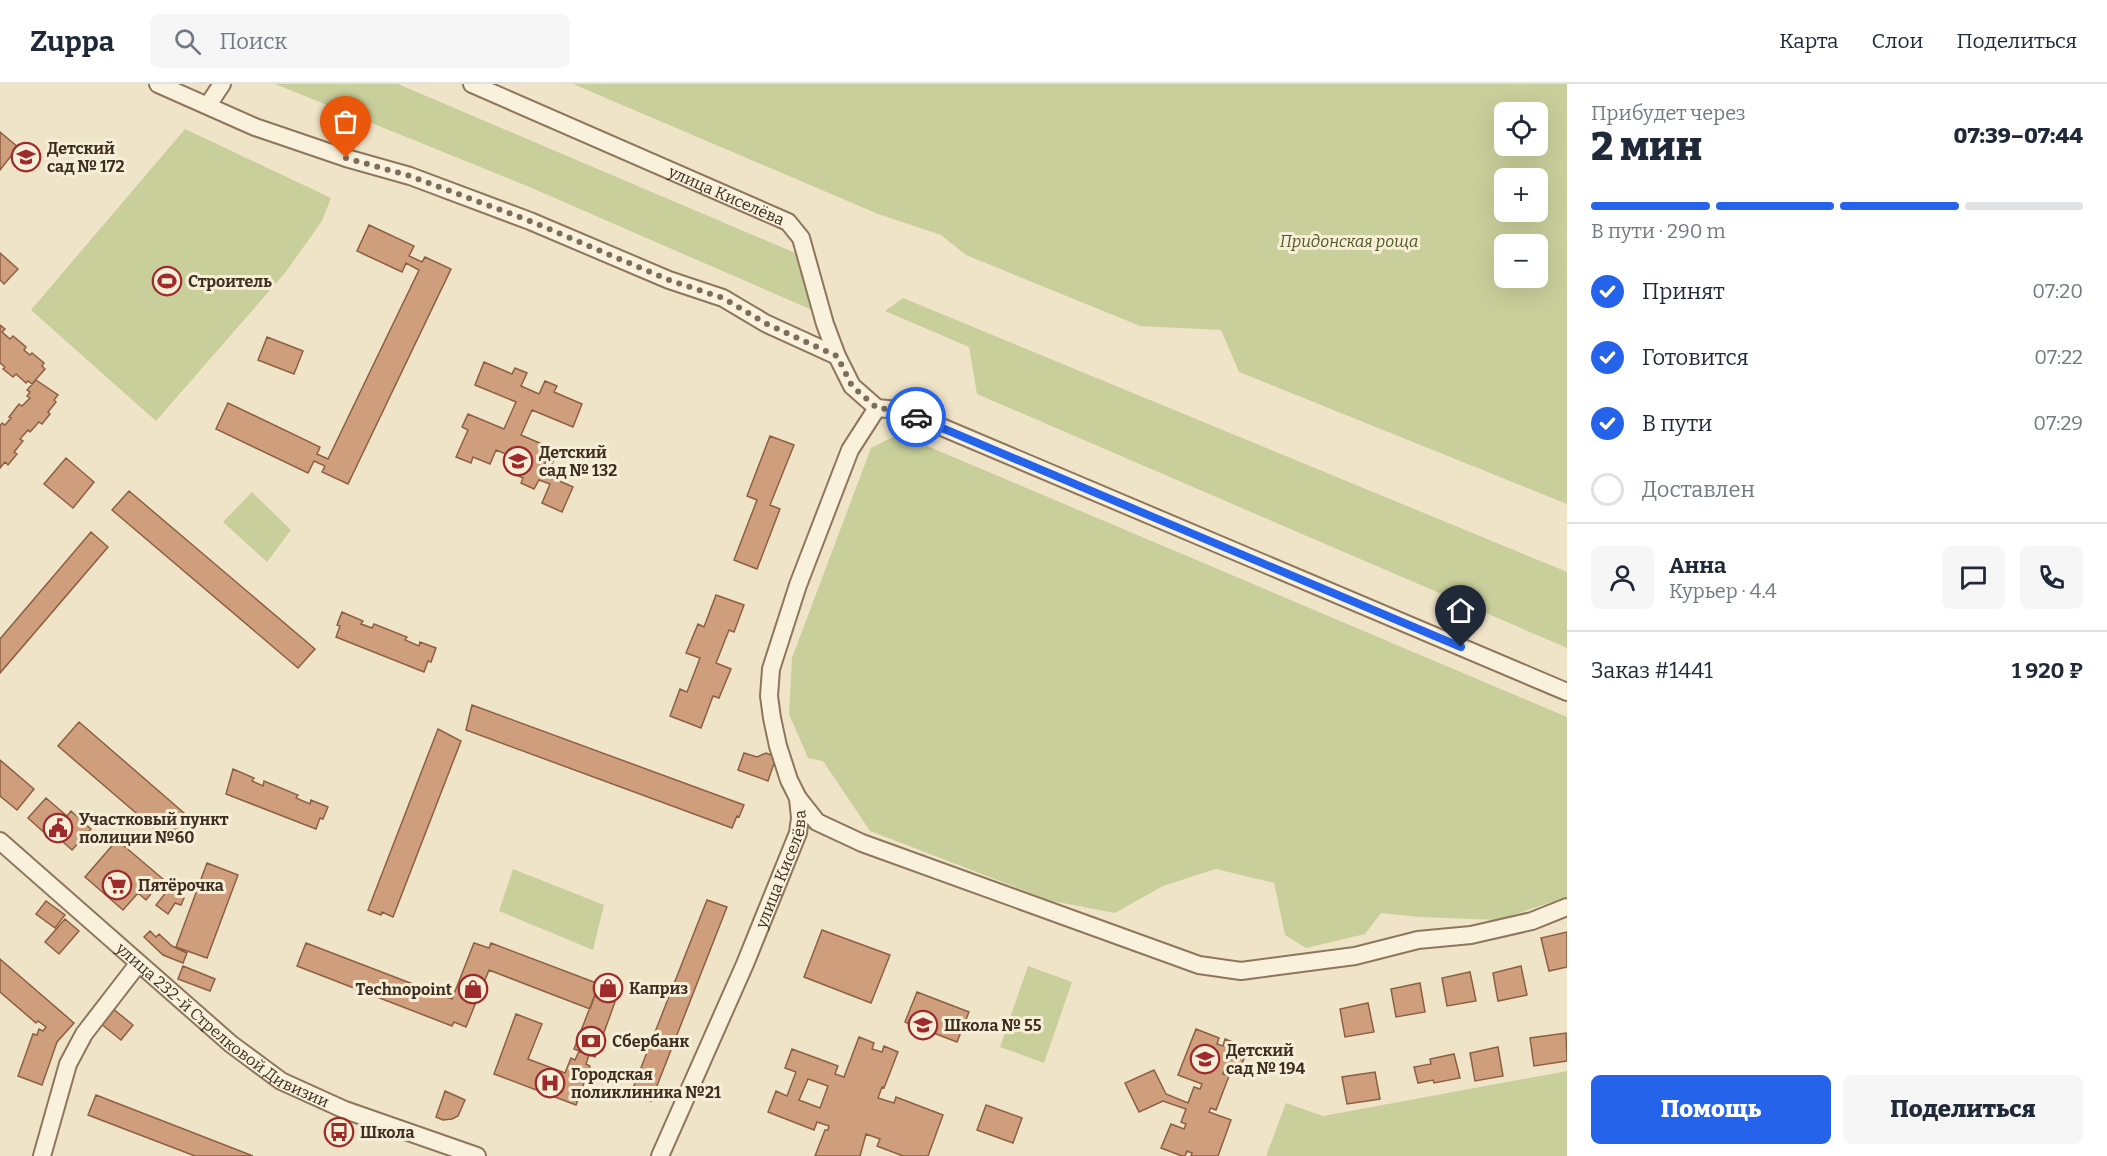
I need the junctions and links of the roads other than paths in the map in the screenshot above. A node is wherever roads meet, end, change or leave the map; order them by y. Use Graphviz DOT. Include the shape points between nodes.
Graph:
graph roads {
  1 [pos="158,84"];
  2 [pos="222,84"];
  3 [pos="472,84"];
  4 [pos="208,105"];
  5 [pos="837,356"];
  6 [pos="877,408"];
  7 [pos="1567,692"];
  8 [pos="798,798"];
  9 [pos="0,841"];
  10 [pos="1567,907"];
  11 [pos="138,964"];
  12 [pos="42,1156"];
  13 [pos="477,1156"];
  14 [pos="660,1156"];
  1 -- 4 [label="street"];
  2 -- 4 [label="street"];
  3 -- 5 [label="street, улица Киселёва" via="788,222 801,238"];
  4 -- 5 [label="street" via="255,128 410,176 723,298 765,323"];
  5 -- 6 [label="street, улица Киселёва" via="852,386"];
  6 -- 7 [label="street" via="918,417"];
  6 -- 8 [label="street, улица Киселёва" via="850,450 798,585 771,669 771,718"];
  8 -- 10 [label="street" via="817,822 861,843 1199,965 1241,971 1355,956 1418,940 1471,935 1532,921"];
  8 -- 14 [label="street, улица Киселёва" via="798,833"];
  9 -- 11 [label="street, улица 232-й Стрелковой Дивизии"];
  11 -- 12 [label="street" via="84,1034 68,1064"];
  11 -- 13 [label="street, улица 232-й Стрелковой Дивизии" via="231,1044 281,1081 345,1110"];
}
